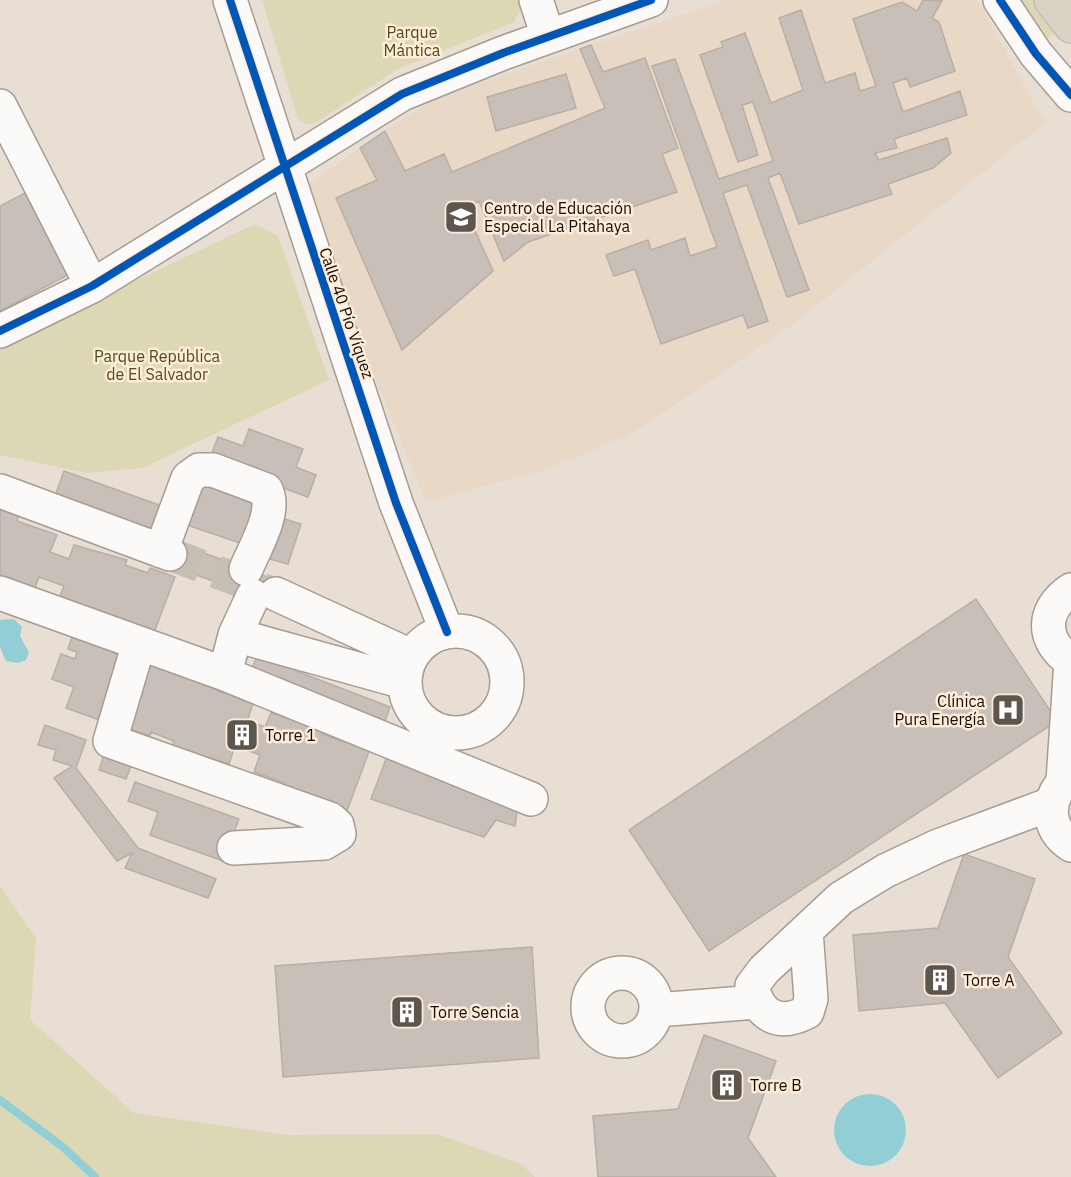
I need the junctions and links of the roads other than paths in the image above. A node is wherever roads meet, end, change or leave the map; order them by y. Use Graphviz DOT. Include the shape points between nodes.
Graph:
graph roads {
  1 [pos="230,0"];
  2 [pos="536,0"];
  3 [pos="651,0"];
  4 [pos="1000,0"];
  5 [pos="1051,0"];
  6 [pos="1071,27"];
  7 [pos="548,36"];
  8 [pos="1071,95"];
  9 [pos="0,106"];
  10 [pos="284,170"];
  11 [pos="92,286"];
  12 [pos="0,331"];
  13 [pos="0,491"];
  14 [pos="258,586"];
  15 [pos="1071,590"];
  16 [pos="0,593"];
  17 [pos="447,632"];
  18 [pos="235,635"];
  19 [pos="140,643"];
  20 [pos="1071,661"];
  21 [pos="408,669"];
  22 [pos="225,674"];
  23 [pos="1062,788"];
  24 [pos="531,799"];
  25 [pos="1071,845"];
  26 [pos="234,848"];
  27 [pos="806,931"];
  28 [pos="756,1002"];
  29 [pos="657,1010"];
  1 -- 10 [label="street, Calle 40 Pío Víquez"];
  2 -- 7 [label="street"];
  3 -- 7 [label="street"];
  4 -- 8 [label="street" via="1036,54"];
  5 -- 6 [label="highway"];
  7 -- 10 [label="street" via="402,94"];
  9 -- 11 [label="street"];
  10 -- 11 [label="street"];
  10 -- 17 [label="street, Calle 40 Pío Víquez" via="396,503"];
  11 -- 12 [label="street"];
  13 -- 14 [label="street" via="166,552 188,478 199,470 213,470 266,490 269,497"];
  14 -- 18 [label="street"];
  14 -- 21 [label="street"];
  15 -- 20 [label="street" via="1053,607 1048,631 1060,653"];
  16 -- 19 [label="street"];
  17 -- 21 [label="street" via="427,640"];
  17 -- 21 [label="street" via="464,631 480,636 503,660 507,693 495,715 475,730 459,734 427,725 414,713 407,698"];
  18 -- 21 [label="street"];
  18 -- 22 [label="street"];
  19 -- 22 [label="street"];
  19 -- 26 [label="street" via="110,741 330,819 339,834 324,843"];
  20 -- 23 [label="street"];
  22 -- 24 [label="street"];
  23 -- 25 [label="street" via="1055,829"];
  23 -- 27 [label="street" via="885,871 841,898"];
  27 -- 28 [label="street" via="752,986"];
  27 -- 28 [label="street" via="811,999 807,1012 786,1019 769,1016"];
  28 -- 29 [label="street"];
}
